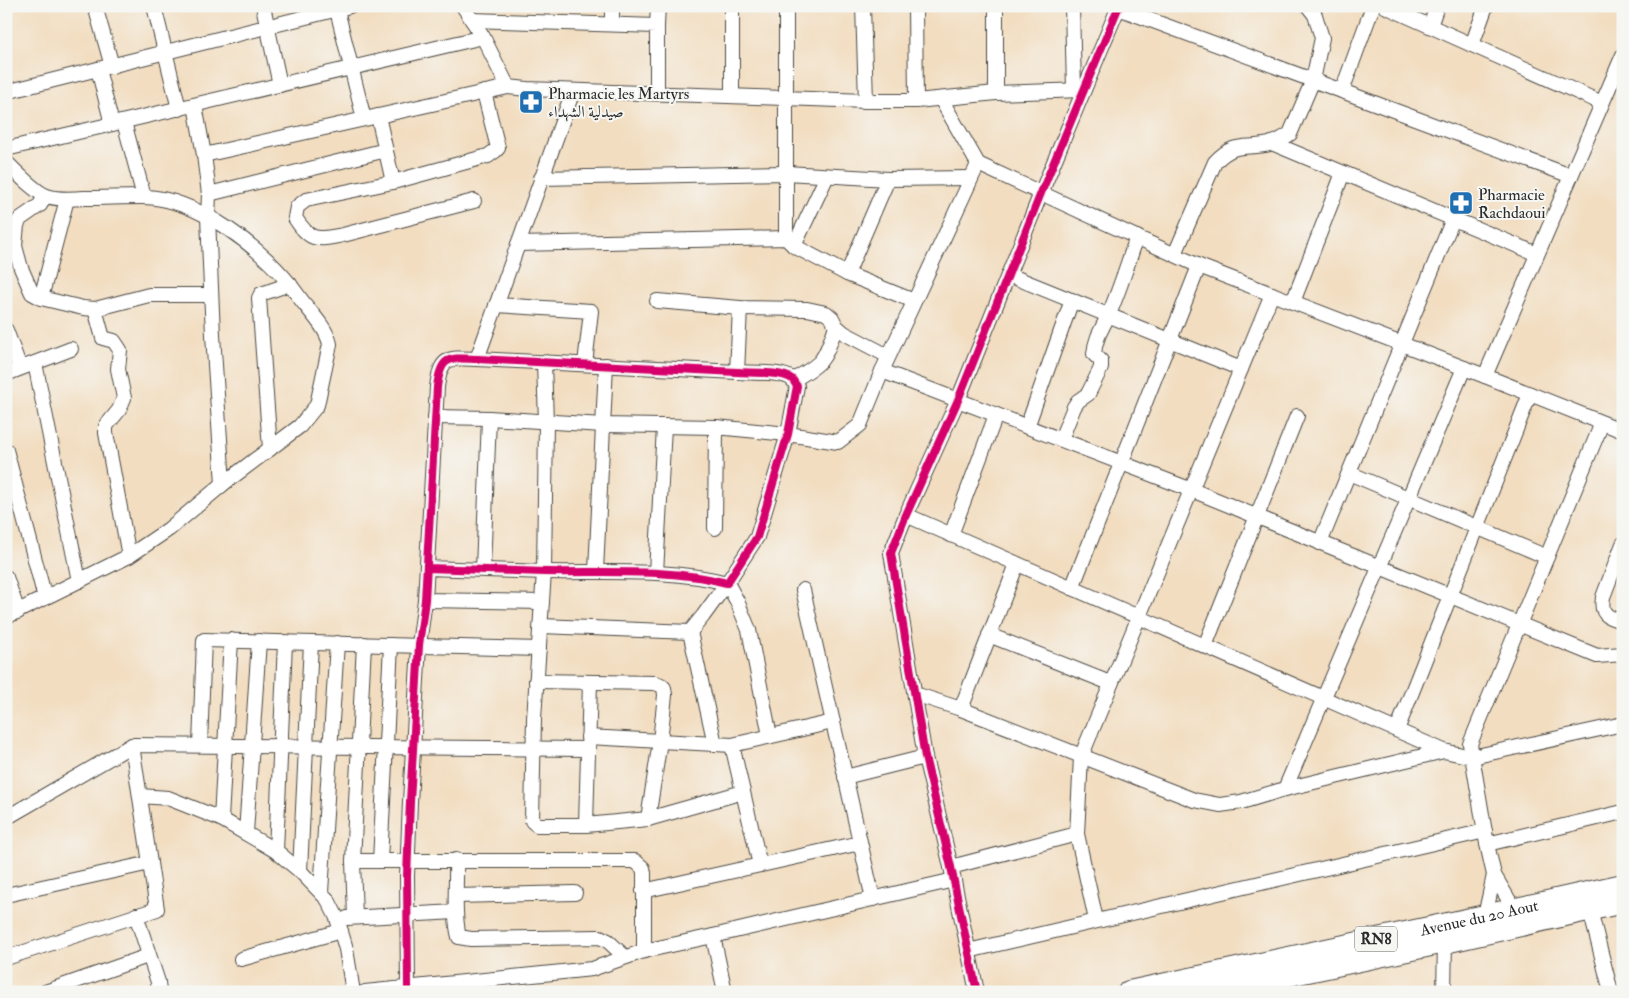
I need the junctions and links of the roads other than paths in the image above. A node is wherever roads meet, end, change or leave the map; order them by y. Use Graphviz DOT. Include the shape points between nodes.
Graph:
graph roads {
  1 [pos="96,6"];
  2 [pos="154,6"];
  3 [pos="262,6"];
  4 [pos="463,6"];
  5 [pos="612,6"];
  6 [pos="658,6"];
  7 [pos="732,6"];
  8 [pos="786,6"];
  9 [pos="863,6"];
  10 [pos="915,6"];
  11 [pos="996,6"];
  12 [pos="1072,6"];
  13 [pos="1308,6"];
  14 [pos="1374,6"];
  15 [pos="1385,6"];
  16 [pos="1437,6"];
  17 [pos="1486,6"];
  18 [pos="341,7"];
  19 [pos="1118,7"];
  20 [pos="472,20"];
  21 [pos="612,24"];
  22 [pos="657,26"];
  23 [pos="1430,26"];
  24 [pos="267,27"];
  25 [pos="482,37"];
  26 [pos="1472,45"];
  27 [pos="165,53"];
  28 [pos="1623,55"];
  29 [pos="112,66"];
  30 [pos="352,68"];
  31 [pos="98,69"];
  32 [pos="1313,80"];
  33 [pos="280,85"];
  34 [pos="508,87"];
  35 [pos="1078,90"];
  36 [pos="573,91"];
  37 [pos="1342,91"];
  38 [pos="6,92"];
  39 [pos="484,92"];
  40 [pos="657,93"];
  41 [pos="996,93"];
  42 [pos="732,96"];
  43 [pos="941,98"];
  44 [pos="786,99"];
  45 [pos="866,101"];
  46 [pos="916,101"];
  47 [pos="1602,103"];
  48 [pos="195,105"];
  49 [pos="178,109"];
  50 [pos="371,117"];
  51 [pos="118,123"];
  52 [pos="1272,143"];
  53 [pos="6,149"];
  54 [pos="386,150"];
  55 [pos="204,155"];
  56 [pos="6,162"];
  57 [pos="978,164"];
  58 [pos="1343,173"];
  59 [pos="786,174"];
  60 [pos="827,176"];
  61 [pos="1571,176"];
  62 [pos="541,178"];
  63 [pos="971,178"];
  64 [pos="888,179"];
  65 [pos="393,182"];
  66 [pos="1041,193"];
  67 [pos="209,194"];
  68 [pos="46,196"];
  69 [pos="144,197"];
  70 [pos="67,199"];
  71 [pos="474,201"];
  72 [pos="208,217"];
  73 [pos="1453,219"];
  74 [pos="1138,237"];
  75 [pos="790,242"];
  76 [pos="518,244"];
  77 [pos="1175,254"];
  78 [pos="1537,254"];
  79 [pos="1199,266"];
  80 [pos="847,274"];
  81 [pos="1009,274"];
  82 [pos="290,284"];
  83 [pos="1272,294"];
  84 [pos="211,295"];
  85 [pos="41,298"];
  86 [pos="1072,300"];
  87 [pos="914,301"];
  88 [pos="656,302"];
  89 [pos="1293,302"];
  90 [pos="496,305"];
  91 [pos="740,308"];
  92 [pos="95,309"];
  93 [pos="1108,315"];
  94 [pos="836,326"];
  95 [pos="6,330"];
  96 [pos="1170,340"];
  97 [pos="1403,344"];
  98 [pos="71,349"];
  99 [pos="888,356"];
  100 [pos="477,359"];
  101 [pos="544,362"];
  102 [pos="35,364"];
  103 [pos="585,364"];
  104 [pos="606,365"];
  105 [pos="20,368"];
  106 [pos="1464,368"];
  107 [pos="1241,369"];
  108 [pos="882,370"];
  109 [pos="737,372"];
  110 [pos="6,374"];
  111 [pos="1485,376"];
  112 [pos="793,380"];
  113 [pos="1530,394"];
  114 [pos="958,400"];
  115 [pos="996,415"];
  116 [pos="1297,416"];
  117 [pos="435,417"];
  118 [pos="489,418"];
  119 [pos="546,422"];
  120 [pos="1602,423"];
  121 [pos="603,426"];
  122 [pos="664,427"];
  123 [pos="716,427"];
  124 [pos="1028,427"];
  125 [pos="1623,431"];
  126 [pos="788,434"];
  127 [pos="1061,439"];
  128 [pos="270,449"];
  129 [pos="6,450"];
  130 [pos="1121,462"];
  131 [pos="1350,473"];
  132 [pos="223,484"];
  133 [pos="1192,490"];
  134 [pos="1409,498"];
  135 [pos="906,515"];
  136 [pos="1255,516"];
  137 [pos="1477,527"];
  138 [pos="715,528"];
  139 [pos="951,535"];
  140 [pos="1320,543"];
  141 [pos="1623,544"];
  142 [pos="129,556"];
  143 [pos="1547,557"];
  144 [pos="1017,564"];
  145 [pos="427,568"];
  146 [pos="1379,568"];
  147 [pos="483,570"];
  148 [pos="544,572"];
  149 [pos="596,572"];
  150 [pos="656,573"];
  151 [pos="6,577"];
  152 [pos="79,581"];
  153 [pos="727,583"];
  154 [pos="1072,588"];
  155 [pos="803,590"];
  156 [pos="1450,597"];
  157 [pos="46,598"];
  158 [pos="425,600"];
  159 [pos="542,602"];
  160 [pos="12,614"];
  161 [pos="1139,618"];
  162 [pos="1623,621"];
  163 [pos="1519,625"];
  164 [pos="541,626"];
  165 [pos="690,632"];
  166 [pos="989,635"];
  167 [pos="231,640"];
  168 [pos="259,641"];
  169 [pos="285,642"];
  170 [pos="311,643"];
  171 [pos="337,643"];
  172 [pos="364,644"];
  173 [pos="391,645"];
  174 [pos="419,645"];
  175 [pos="1204,646"];
  176 [pos="539,649"];
  177 [pos="1623,654"];
  178 [pos="536,681"];
  179 [pos="590,682"];
  180 [pos="1110,683"];
  181 [pos="915,694"];
  182 [pos="1323,698"];
  183 [pos="961,709"];
  184 [pos="833,722"];
  185 [pos="1623,724"];
  186 [pos="1397,730"];
  187 [pos="770,736"];
  188 [pos="660,741"];
  189 [pos="588,743"];
  190 [pos="714,744"];
  191 [pos="132,745"];
  192 [pos="732,745"];
  193 [pos="200,746"];
  194 [pos="226,746"];
  195 [pos="252,746"];
  196 [pos="280,746"];
  197 [pos="306,746"];
  198 [pos="330,746"];
  199 [pos="359,747"];
  200 [pos="386,747"];
  201 [pos="413,747"];
  202 [pos="533,748"];
  203 [pos="1444,751"];
  204 [pos="925,757"];
  205 [pos="1081,757"];
  206 [pos="1472,757"];
  207 [pos="845,777"];
  208 [pos="1285,789"];
  209 [pos="743,792"];
  210 [pos="140,796"];
  211 [pos="1623,812"];
  212 [pos="6,818"];
  213 [pos="221,819"];
  214 [pos="648,819"];
  215 [pos="586,825"];
  216 [pos="246,833"];
  217 [pos="1078,834"];
  218 [pos="1486,837"];
  219 [pos="860,842"];
  220 [pos="276,851"];
  221 [pos="380,860"];
  222 [pos="456,860"];
  223 [pos="353,861"];
  224 [pos="408,861"];
  225 [pos="150,863"];
  226 [pos="760,865"];
  227 [pos="300,871"];
  228 [pos="952,874"];
  229 [pos="1494,875"];
  230 [pos="1623,885"];
  231 [pos="644,891"];
  232 [pos="321,892"];
  233 [pos="575,893"];
  234 [pos="6,895"];
  235 [pos="457,896"];
  236 [pos="873,899"];
  237 [pos="1623,902"];
  238 [pos="1514,909"];
  239 [pos="1590,910"];
  240 [pos="456,912"];
  241 [pos="136,915"];
  242 [pos="407,915"];
  243 [pos="1485,916"];
  244 [pos="355,917"];
  245 [pos="1096,920"];
  246 [pos="339,924"];
  247 [pos="713,936"];
  248 [pos="1445,942"];
  249 [pos="644,951"];
  250 [pos="968,951"];
  251 [pos="148,956"];
  252 [pos="625,956"];
  253 [pos="6,958"];
  254 [pos="242,959"];
  255 [pos="408,986"];
  256 [pos="45,992"];
  257 [pos="159,992"];
  258 [pos="353,992"];
  259 [pos="365,992"];
  260 [pos="725,992"];
  261 [pos="977,992"];
  262 [pos="1129,992"];
  263 [pos="1209,992"];
  264 [pos="1444,992"];
  265 [pos="1610,992"];
  1 -- 29 [label="street"];
  2 -- 27 [label="street"];
  3 -- 24 [label="street"];
  4 -- 20 [label="street"];
  5 -- 21 [label="street"];
  6 -- 22 [label="street"];
  7 -- 42 [label="street"];
  8 -- 44 [label="street"];
  9 -- 45 [label="street"];
  10 -- 46 [label="street"];
  11 -- 41 [label="street"];
  12 -- 35 [label="street"];
  13 -- 32 [label="street" via="1316,15 1322,38"];
  14 -- 37 [label="street"];
  15 -- 23 [label="street"];
  16 -- 23 [label="street"];
  17 -- 26 [label="street"];
  18 -- 24 [label="street"];
  18 -- 30 [label="street"];
  19 -- 32 [label="street"];
  19 -- 35 [label="street"];
  20 -- 21 [label="street"];
  20 -- 25 [label="street"];
  21 -- 22 [label="street"];
  22 -- 40 [label="street"];
  23 -- 26 [label="street"];
  24 -- 27 [label="street"];
  24 -- 33 [label="street"];
  25 -- 30 [label="street"];
  25 -- 34 [label="street"];
  26 -- 47 [label="street"];
  27 -- 29 [label="street"];
  27 -- 49 [label="street"];
  28 -- 47 [label="street"];
  29 -- 31 [label="street"];
  30 -- 33 [label="street"];
  30 -- 50 [label="street"];
  31 -- 38 [label="street"];
  31 -- 51 [label="street"];
  32 -- 37 [label="street"];
  32 -- 52 [label="street" via="1290,134"];
  33 -- 48 [label="street"];
  34 -- 36 [label="street"];
  34 -- 39 [label="street"];
  35 -- 41 [label="street"];
  35 -- 66 [label="street"];
  36 -- 40 [label="street"];
  36 -- 62 [label="street"];
  37 -- 61 [label="street"];
  39 -- 50 [label="street"];
  39 -- 65 [label="street" via="498,148 496,151"];
  40 -- 42 [label="street"];
  41 -- 43 [label="street"];
  42 -- 44 [label="street"];
  43 -- 46 [label="street"];
  43 -- 57 [label="street"];
  44 -- 45 [label="street"];
  44 -- 59 [label="street"];
  45 -- 46 [label="street"];
  47 -- 61 [label="street"];
  48 -- 49 [label="street"];
  48 -- 55 [label="street"];
  49 -- 51 [label="street"];
  50 -- 54 [label="street"];
  50 -- 55 [label="street"];
  51 -- 53 [label="street"];
  51 -- 69 [label="street"];
  52 -- 58 [label="street"];
  52 -- 77 [label="street" via="1232,148 1215,162"];
  54 -- 65 [label="street"];
  54 -- 67 [label="street"];
  55 -- 67 [label="street"];
  56 -- 68 [label="street"];
  57 -- 63 [label="street"];
  57 -- 66 [label="street"];
  58 -- 73 [label="street"];
  58 -- 89 [label="street"];
  59 -- 60 [label="street"];
  59 -- 62 [label="street"];
  59 -- 75 [label="street"];
  60 -- 64 [label="street"];
  60 -- 75 [label="street"];
  61 -- 78 [label="street"];
  62 -- 76 [label="street"];
  63 -- 64 [label="street"];
  63 -- 87 [label="street"];
  64 -- 80 [label="street"];
  65 -- 71 [label="street" via="306,200 297,207 295,218 305,233 322,238"];
  66 -- 74 [label="street"];
  66 -- 81 [label="street"];
  67 -- 72 [label="street"];
  68 -- 70 [label="street"];
  68 -- 85 [label="street" via="36,209 20,219 15,246 32,293"];
  69 -- 70 [label="street"];
  69 -- 72 [label="street" via="174,201"];
  70 -- 85 [label="street"];
  72 -- 82 [label="street" via="261,254"];
  72 -- 84 [label="street"];
  73 -- 78 [label="street"];
  73 -- 97 [label="street"];
  74 -- 77 [label="street"];
  74 -- 93 [label="street"];
  75 -- 76 [label="street"];
  75 -- 80 [label="street"];
  76 -- 90 [label="street"];
  77 -- 79 [label="street"];
  78 -- 111 [label="street"];
  79 -- 83 [label="street"];
  79 -- 96 [label="street"];
  80 -- 87 [label="street"];
  81 -- 86 [label="street"];
  81 -- 114 [label="street"];
  82 -- 128 [label="street" via="261,294 259,298"];
  82 -- 128 [label="street" via="330,344 317,405 300,426"];
  83 -- 89 [label="street"];
  83 -- 107 [label="street"];
  84 -- 92 [label="street" via="149,295"];
  84 -- 132 [label="street"];
  85 -- 92 [label="street"];
  86 -- 93 [label="street"];
  86 -- 124 [label="street"];
  87 -- 99 [label="street"];
  88 -- 91 [label="street"];
  89 -- 97 [label="street"];
  90 -- 100 [label="street"];
  90 -- 103 [label="street" via="591,311"];
  91 -- 94 [label="street" via="807,309 826,313"];
  91 -- 109 [label="street"];
  92 -- 142 [label="street" via="103,338 114,341 120,350 118,369 124,398 106,426 106,433"];
  93 -- 96 [label="street"];
  93 -- 127 [label="street" via="1094,351 1101,361 1101,368 1088,394 1074,407"];
  94 -- 99 [label="street"];
  94 -- 112 [label="street" via="825,357 815,368"];
  95 -- 105 [label="street"];
  96 -- 107 [label="street"];
  96 -- 130 [label="street"];
  97 -- 106 [label="street"];
  97 -- 131 [label="street"];
  98 -- 102 [label="street"];
  99 -- 108 [label="street"];
  100 -- 101 [label="street"];
  100 -- 117 [label="street" via="452,359 443,364 439,372"];
  101 -- 103 [label="street"];
  101 -- 119 [label="street"];
  102 -- 105 [label="street"];
  102 -- 152 [label="street"];
  103 -- 104 [label="street"];
  104 -- 109 [label="street"];
  104 -- 121 [label="street"];
  105 -- 110 [label="street"];
  106 -- 111 [label="street"];
  106 -- 134 [label="street"];
  107 -- 133 [label="street"];
  108 -- 114 [label="street"];
  108 -- 126 [label="street" via="860,425 838,442"];
  109 -- 112 [label="street" via="774,374"];
  111 -- 113 [label="street"];
  112 -- 126 [label="street" via="796,394"];
  113 -- 120 [label="street"];
  113 -- 137 [label="street"];
  114 -- 115 [label="street"];
  114 -- 135 [label="street"];
  115 -- 124 [label="street"];
  115 -- 139 [label="street"];
  116 -- 136 [label="street"];
  117 -- 118 [label="street"];
  117 -- 145 [label="street"];
  118 -- 119 [label="street"];
  118 -- 147 [label="street"];
  119 -- 121 [label="street"];
  119 -- 148 [label="street"];
  120 -- 125 [label="street"];
  120 -- 143 [label="street"];
  121 -- 122 [label="street"];
  121 -- 149 [label="street"];
  122 -- 123 [label="street"];
  122 -- 150 [label="street"];
  123 -- 126 [label="street"];
  123 -- 138 [label="street"];
  124 -- 127 [label="street"];
  126 -- 153 [label="street" via="757,537"];
  127 -- 130 [label="street"];
  128 -- 132 [label="street"];
  129 -- 157 [label="street"];
  130 -- 133 [label="street"];
  130 -- 154 [label="street"];
  131 -- 134 [label="street"];
  131 -- 140 [label="street"];
  132 -- 142 [label="street" via="169,529"];
  133 -- 136 [label="street"];
  133 -- 161 [label="street"];
  134 -- 137 [label="street"];
  134 -- 146 [label="street"];
  135 -- 139 [label="street"];
  135 -- 181 [label="street" via="891,553"];
  136 -- 140 [label="street"];
  136 -- 175 [label="street"];
  137 -- 143 [label="street"];
  137 -- 156 [label="street"];
  139 -- 144 [label="street"];
  140 -- 146 [label="street"];
  141 -- 162 [label="street" via="1602,606 1611,619"];
  142 -- 152 [label="street"];
  143 -- 163 [label="street"];
  144 -- 154 [label="street"];
  144 -- 166 [label="street"];
  145 -- 147 [label="street"];
  145 -- 158 [label="street"];
  146 -- 156 [label="street"];
  146 -- 182 [label="street"];
  147 -- 148 [label="street"];
  148 -- 149 [label="street"];
  148 -- 159 [label="street"];
  149 -- 150 [label="street"];
  150 -- 153 [label="street"];
  151 -- 160 [label="street"];
  152 -- 157 [label="street"];
  153 -- 165 [label="street"];
  153 -- 187 [label="street" via="748,630"];
  154 -- 161 [label="street"];
  155 -- 184 [label="street"];
  156 -- 163 [label="street"];
  156 -- 186 [label="street"];
  157 -- 160 [label="street"];
  158 -- 159 [label="street"];
  158 -- 174 [label="street"];
  159 -- 164 [label="street"];
  161 -- 175 [label="street"];
  161 -- 180 [label="street"];
  163 -- 177 [label="street" via="1597,656"];
  163 -- 206 [label="street" via="1470,744"];
  164 -- 165 [label="street"];
  164 -- 176 [label="street"];
  165 -- 190 [label="street"];
  166 -- 180 [label="street"];
  166 -- 183 [label="street"];
  167 -- 168 [label="street"];
  167 -- 193 [label="street" via="204,640"];
  167 -- 194 [label="street"];
  168 -- 169 [label="street"];
  168 -- 195 [label="street"];
  169 -- 170 [label="street"];
  169 -- 196 [label="street"];
  170 -- 171 [label="street"];
  170 -- 197 [label="street"];
  171 -- 172 [label="street"];
  171 -- 198 [label="street"];
  172 -- 173 [label="street"];
  172 -- 199 [label="street"];
  173 -- 174 [label="street"];
  173 -- 200 [label="street"];
  174 -- 176 [label="street"];
  174 -- 201 [label="street"];
  175 -- 182 [label="street"];
  176 -- 178 [label="street"];
  178 -- 179 [label="street"];
  178 -- 202 [label="street"];
  179 -- 188 [label="street" via="661,684 665,696"];
  179 -- 189 [label="street"];
  180 -- 205 [label="street"];
  181 -- 183 [label="street"];
  181 -- 204 [label="street"];
  182 -- 186 [label="street"];
  182 -- 208 [label="street"];
  183 -- 205 [label="street"];
  184 -- 187 [label="street"];
  184 -- 207 [label="street"];
  185 -- 206 [label="street"];
  186 -- 203 [label="street"];
  187 -- 192 [label="street"];
  188 -- 189 [label="street"];
  188 -- 190 [label="street"];
  188 -- 214 [label="street"];
  189 -- 202 [label="street"];
  189 -- 215 [label="street"];
  190 -- 192 [label="street"];
  191 -- 193 [label="street"];
  191 -- 210 [label="street"];
  191 -- 212 [label="street"];
  192 -- 209 [label="street"];
  193 -- 194 [label="street"];
  194 -- 195 [label="street"];
  194 -- 213 [label="street"];
  195 -- 196 [label="street"];
  195 -- 216 [label="street"];
  196 -- 197 [label="street"];
  196 -- 220 [label="street"];
  197 -- 198 [label="street"];
  197 -- 227 [label="street"];
  198 -- 199 [label="street"];
  198 -- 232 [label="street"];
  199 -- 200 [label="street"];
  199 -- 223 [label="street"];
  200 -- 201 [label="street"];
  200 -- 221 [label="street"];
  201 -- 202 [label="street"];
  201 -- 224 [label="street"];
  202 -- 215 [label="street" via="533,824"];
  203 -- 206 [label="street"];
  203 -- 208 [label="street"];
  204 -- 207 [label="street"];
  204 -- 228 [label="street"];
  205 -- 208 [label="street" via="1194,800 1220,805"];
  205 -- 217 [label="street"];
  206 -- 218 [label="street"];
  207 -- 219 [label="street"];
  209 -- 214 [label="street"];
  209 -- 226 [label="street"];
  210 -- 213 [label="street" via="168,798"];
  210 -- 225 [label="street"];
  211 -- 218 [label="street"];
  213 -- 216 [label="street"];
  214 -- 215 [label="street"];
  216 -- 220 [label="street"];
  217 -- 228 [label="street"];
  217 -- 245 [label="street"];
  218 -- 229 [label="street"];
  218 -- 245 [label="street"];
  219 -- 226 [label="street"];
  219 -- 236 [label="street"];
  220 -- 227 [label="street"];
  221 -- 223 [label="street"];
  221 -- 224 [label="street"];
  222 -- 224 [label="street"];
  222 -- 231 [label="street" via="635,861 643,868"];
  222 -- 235 [label="street"];
  223 -- 244 [label="street"];
  224 -- 242 [label="street"];
  225 -- 234 [label="street"];
  225 -- 241 [label="street" via="157,908"];
  226 -- 231 [label="street"];
  227 -- 232 [label="street"];
  228 -- 236 [label="street"];
  228 -- 250 [label="street"];
  229 -- 238 [label="street"];
  229 -- 243 [label="street"];
  230 -- 238 [label="main road, Avenue du 20 Aout / RN8"];
  231 -- 249 [label="street"];
  232 -- 246 [label="street"];
  233 -- 235 [label="street"];
  235 -- 240 [label="street"];
  236 -- 247 [label="street"];
  237 -- 239 [label="main road, Avenue du 20 Aout / RN8"];
  238 -- 243 [label="main road, Avenue du 20 Aout / RN8"];
  239 -- 248 [label="main road, Avenue du 20 Aout / RN8"];
  239 -- 265 [label="street"];
  240 -- 242 [label="street"];
  240 -- 252 [label="street" via="459,937 465,939 600,937"];
  241 -- 251 [label="street"];
  241 -- 253 [label="street"];
  242 -- 244 [label="street"];
  242 -- 255 [label="street"];
  243 -- 262 [label="main road, Avenue du 20 Aout / RN8"];
  244 -- 246 [label="street"];
  245 -- 250 [label="street"];
  246 -- 254 [label="street"];
  246 -- 258 [label="street"];
  247 -- 249 [label="street"];
  247 -- 260 [label="street"];
  248 -- 263 [label="main road, Avenue du 20 Aout / RN8"];
  248 -- 264 [label="street"];
  249 -- 252 [label="street"];
  250 -- 261 [label="street"];
  251 -- 256 [label="street"];
  251 -- 257 [label="street"];
  252 -- 255 [label="street" via="592,969"];
  255 -- 259 [label="street"];
}
